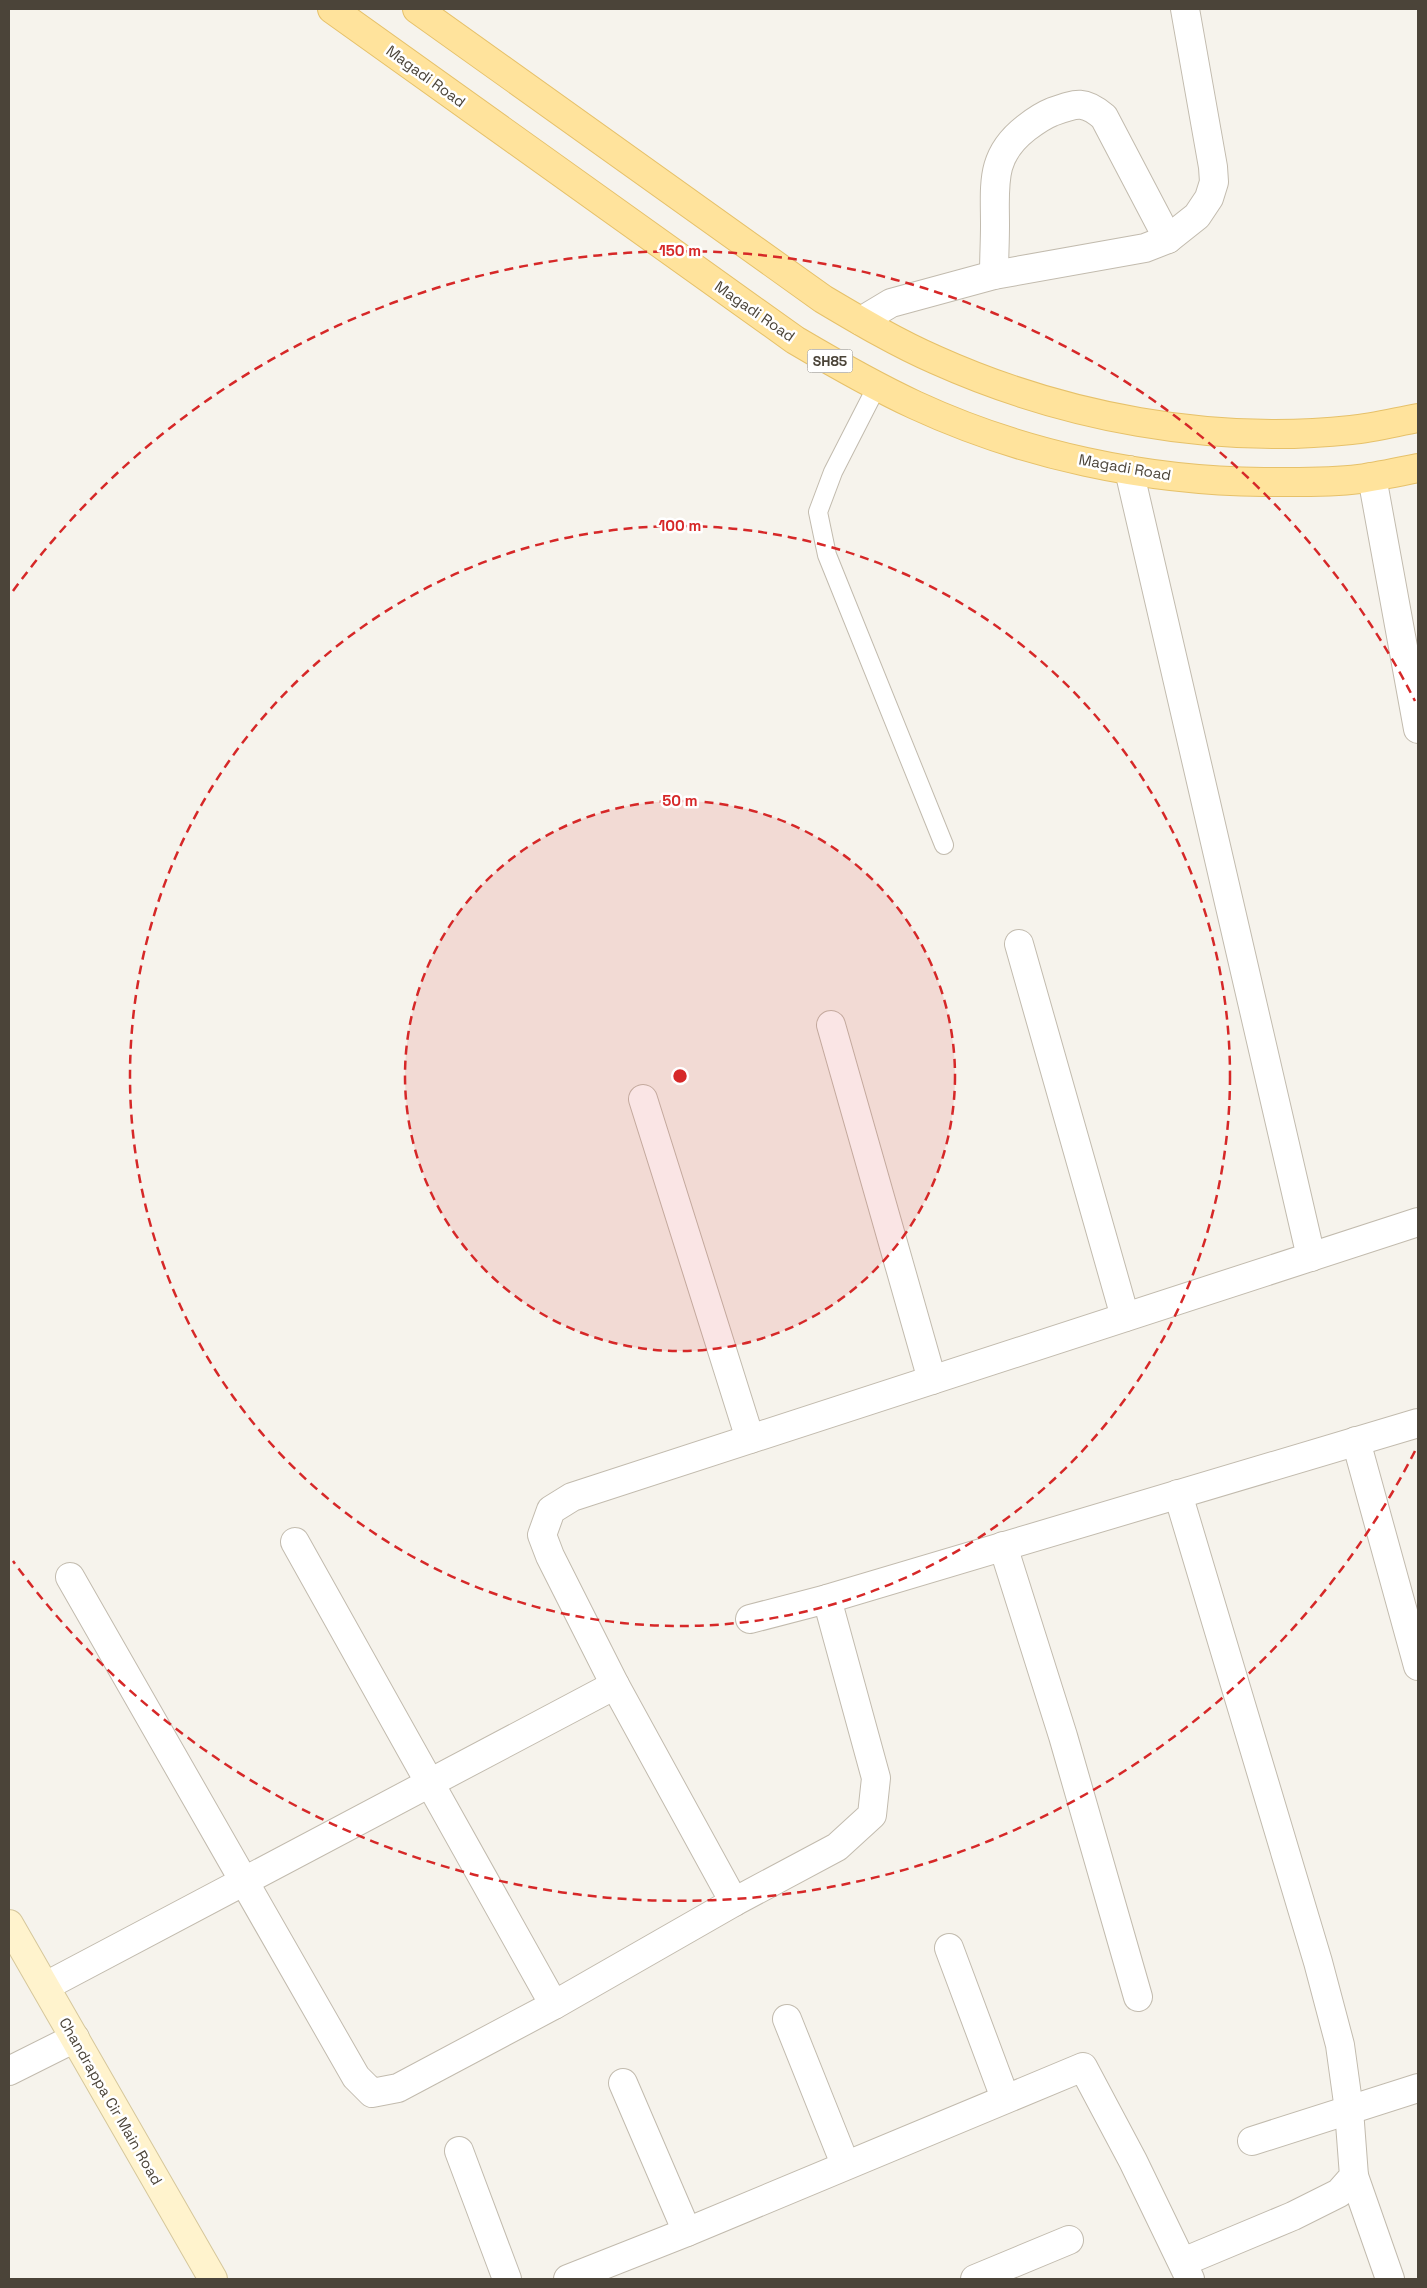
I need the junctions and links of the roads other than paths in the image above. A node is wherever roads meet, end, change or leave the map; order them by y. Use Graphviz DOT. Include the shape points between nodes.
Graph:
graph roads {
  1 [pos="332,9"];
  2 [pos="417,9"];
  3 [pos="1185,9"];
  4 [pos="1168,240"];
  5 [pos="994,275"];
  6 [pos="861,322"];
  7 [pos="878,386"];
  8 [pos="1418,418"];
  9 [pos="1418,468"];
  10 [pos="1130,470"];
  11 [pos="1372,477"];
  12 [pos="1418,729"];
  13 [pos="944,845"];
  14 [pos="1019,944"];
  15 [pos="831,1025"];
  16 [pos="642,1099"];
  17 [pos="1418,1222"];
  18 [pos="1311,1257"];
  19 [pos="1125,1317"];
  20 [pos="932,1380"];
  21 [pos="1418,1422"];
  22 [pos="750,1439"];
  23 [pos="1356,1441"];
  24 [pos="1178,1494"];
  25 [pos="295,1542"];
  26 [pos="1003,1546"];
  27 [pos="70,1577"];
  28 [pos="827,1598"];
  29 [pos="750,1619"];
  30 [pos="1418,1666"];
  31 [pos="615,1685"];
  32 [pos="429,1782"];
  33 [pos="245,1880"];
  34 [pos="734,1902"];
  35 [pos="9,1924"];
  36 [pos="949,1948"];
  37 [pos="46,1986"];
  38 [pos="1138,1997"];
  39 [pos="554,2005"];
  40 [pos="787,2019"];
  41 [pos="75,2038"];
  42 [pos="9,2071"];
  43 [pos="623,2083"];
  44 [pos="1418,2088"];
  45 [pos="1005,2098"];
  46 [pos="1349,2110"];
  47 [pos="1252,2141"];
  48 [pos="459,2151"];
  49 [pos="845,2164"];
  50 [pos="1354,2176"];
  51 [pos="688,2232"];
  52 [pos="1069,2240"];
  53 [pos="1186,2271"];
  54 [pos="213,2279"];
  55 [pos="507,2279"];
  56 [pos="568,2279"];
  57 [pos="975,2279"];
  58 [pos="1390,2279"];
  1 -- 7 [label="main road, Magadi Road / SH85" via="795,340"];
  2 -- 6 [label="main road" via="823,299"];
  3 -- 4 [label="street" via="1214,182 1209,198 1197,216"];
  4 -- 5 [label="street" via="1145,248"];
  4 -- 5 [label="street" via="1104,117 1090,106 1070,105 1042,116 1017,135 1003,153 996,172 994,195"];
  5 -- 6 [label="street" via="891,303"];
  6 -- 8 [label="main road" via="937,360 996,384 1059,404 1122,418 1179,427 1296,433 1352,430"];
  7 -- 10 [label="main road, Magadi Road / SH85" via="916,406 980,431 1045,451"];
  7 -- 13 [label="lane" via="833,472 818,512 827,554"];
  9 -- 11 [label="main road, Magadi Road / SH85"];
  10 -- 11 [label="main road, Magadi Road / SH85" via="1235,482"];
  10 -- 18 [label="street"];
  11 -- 12 [label="street"];
  14 -- 19 [label="street"];
  15 -- 20 [label="street"];
  16 -- 22 [label="street"];
  17 -- 18 [label="street"];
  18 -- 19 [label="street"];
  19 -- 20 [label="street"];
  20 -- 22 [label="street"];
  21 -- 23 [label="street"];
  22 -- 31 [label="street" via="572,1497 551,1510 542,1535"];
  23 -- 24 [label="street"];
  23 -- 30 [label="street"];
  24 -- 26 [label="street"];
  24 -- 46 [label="street" via="1318,1962 1340,2045"];
  25 -- 32 [label="street"];
  26 -- 28 [label="street"];
  26 -- 38 [label="street" via="1063,1736"];
  27 -- 33 [label="street"];
  28 -- 29 [label="street"];
  28 -- 34 [label="street" via="876,1778 872,1815 837,1847"];
  31 -- 32 [label="street"];
  31 -- 34 [label="street"];
  32 -- 33 [label="street"];
  32 -- 39 [label="street"];
  33 -- 37 [label="street"];
  33 -- 39 [label="street" via="356,2077 372,2093 398,2088"];
  34 -- 39 [label="street"];
  35 -- 37 [label="main road, Chandrappa Cir Main Road"];
  36 -- 45 [label="street"];
  37 -- 41 [label="main road, Chandrappa Cir Main Road"];
  40 -- 49 [label="street"];
  41 -- 42 [label="street"];
  41 -- 54 [label="main road, Chandrappa Cir Main Road"];
  43 -- 51 [label="street"];
  44 -- 46 [label="street"];
  45 -- 49 [label="street"];
  45 -- 53 [label="street" via="1083,2067"];
  46 -- 47 [label="street"];
  46 -- 50 [label="street"];
  48 -- 55 [label="street"];
  49 -- 51 [label="street"];
  50 -- 53 [label="street" via="1339,2193"];
  50 -- 58 [label="street"];
  51 -- 56 [label="street"];
  52 -- 57 [label="street"];
}
